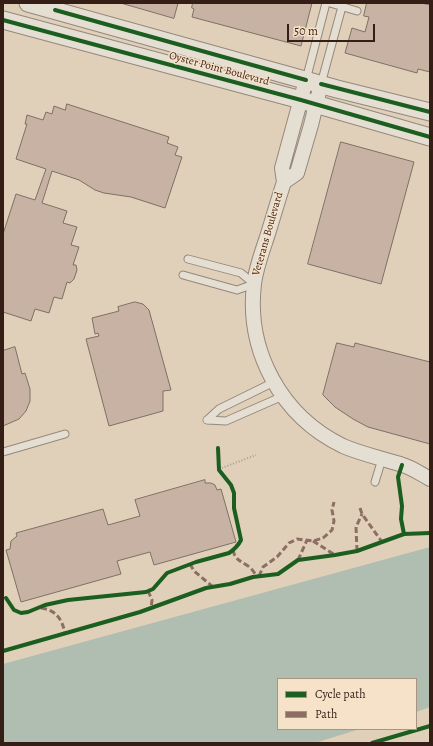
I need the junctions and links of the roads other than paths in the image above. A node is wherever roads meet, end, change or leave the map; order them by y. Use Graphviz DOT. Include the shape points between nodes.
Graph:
graph roads {
  1 [pos="28,3"];
  2 [pos="326,3"];
  3 [pos="330,3"];
  4 [pos="343,5"];
  5 [pos="357,11"];
  6 [pos="3,20"];
  7 [pos="313,82"];
  8 [pos="308,102"];
  9 [pos="430,112"];
  10 [pos="430,137"];
  11 [pos="188,258"];
  12 [pos="183,275"];
  13 [pos="254,284"];
  14 [pos="274,382"];
  15 [pos="283,396"];
  16 [pos="66,434"];
  17 [pos="3,452"];
  18 [pos="382,459"];
  19 [pos="430,479"];
  20 [pos="375,482"];
  1 -- 7 [label="street, Oyster Point Boulevard"];
  2 -- 7 [label="lane, Veterans Boulevard"];
  3 -- 4 [label="lane"];
  4 -- 5 [label="lane"];
  4 -- 7 [label="lane, Veterans Boulevard"];
  6 -- 8 [label="street, Oyster Point Boulevard"];
  7 -- 8 [label="street, Veterans Boulevard"];
  7 -- 9 [label="street, Oyster Point Boulevard"];
  8 -- 10 [label="street, Oyster Point Boulevard"];
  8 -- 13 [label="street, Veterans Boulevard" via="282,168 284,182"];
  11 -- 13 [label="lane" via="241,273"];
  12 -- 13 [label="lane" via="237,290"];
  13 -- 14 [label="street, Veterans Boulevard" via="253,313 257,342"];
  14 -- 15 [label="street, Veterans Boulevard"];
  14 -- 15 [label="lane" via="219,409 207,420 226,421"];
  15 -- 18 [label="street, Veterans Boulevard" via="295,411 317,430 343,446"];
  16 -- 17 [label="lane"];
  18 -- 19 [label="street, Veterans Boulevard" via="402,465"];
  18 -- 20 [label="lane"];
}
